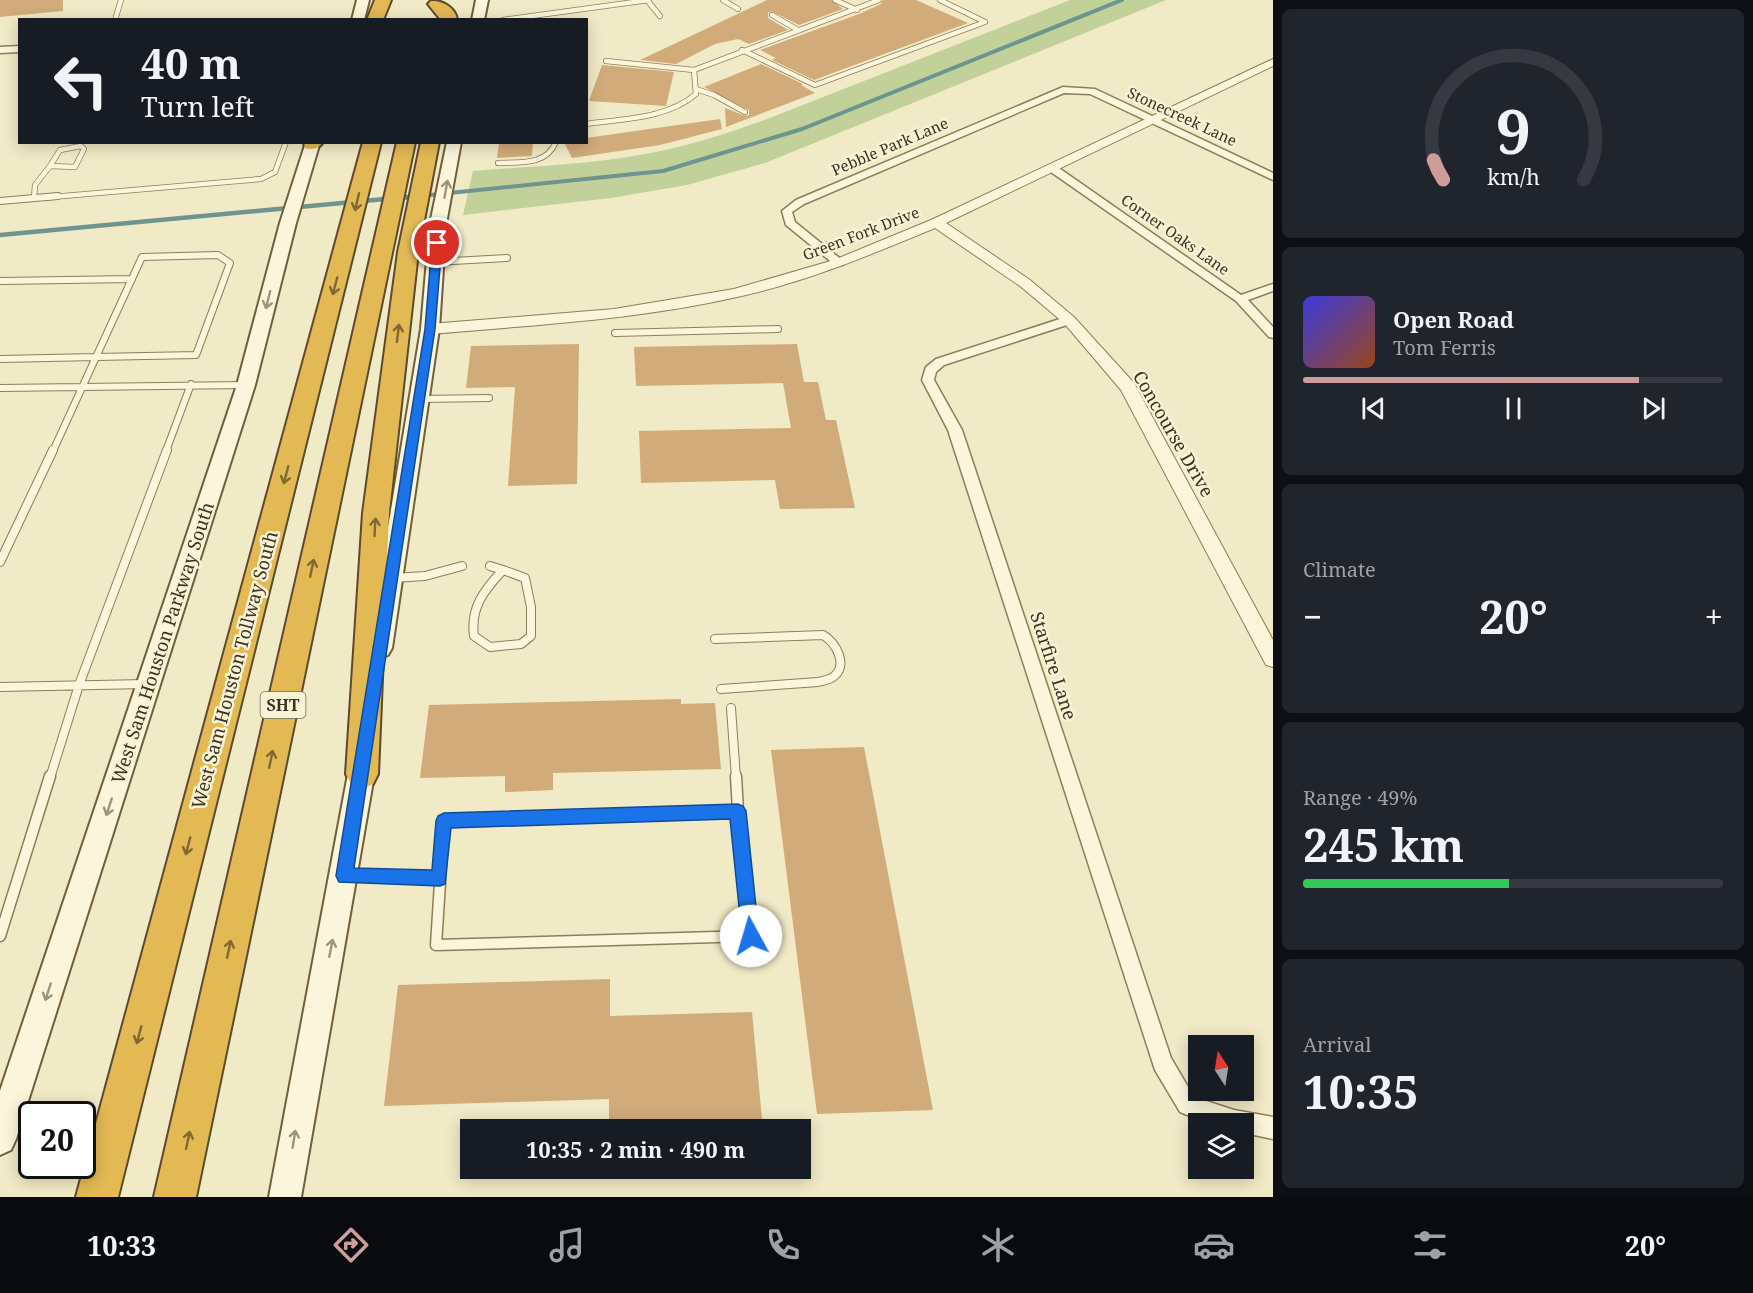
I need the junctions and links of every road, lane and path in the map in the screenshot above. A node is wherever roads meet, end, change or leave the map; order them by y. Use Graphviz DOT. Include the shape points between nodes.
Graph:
graph roads {
  1 [pos="121,0"];
  2 [pos="363,0"];
  3 [pos="383,0"];
  4 [pos="482,0"];
  5 [pos="648,0"];
  6 [pos="723,0"];
  7 [pos="835,0"];
  8 [pos="879,0"];
  9 [pos="940,0"];
  10 [pos="435,8"];
  11 [pos="738,9"];
  12 [pos="856,10"];
  13 [pos="772,15"];
  14 [pos="660,16"];
  15 [pos="115,18"];
  16 [pos="358,18"];
  17 [pos="376,18"];
  18 [pos="449,18"];
  19 [pos="478,18"];
  20 [pos="518,18"];
  21 [pos="798,30"];
  22 [pos="18,49"];
  23 [pos="0,50"];
  24 [pos="742,50"];
  25 [pos="606,62"];
  26 [pos="1273,62"];
  27 [pos="694,70"];
  28 [pos="696,89"];
  29 [pos="1077,89"];
  30 [pos="745,112"];
  31 [pos="1152,120"];
  32 [pos="588,124"];
  33 [pos="285,144"];
  34 [pos="313,144"];
  35 [pos="372,144"];
  36 [pos="406,144"];
  37 [pos="430,144"];
  38 [pos="454,144"];
  39 [pos="556,144"];
  40 [pos="498,163"];
  41 [pos="50,166"];
  42 [pos="1052,168"];
  43 [pos="1273,177"];
  44 [pos="34,198"];
  45 [pos="0,201"];
  46 [pos="402,217"];
  47 [pos="936,223"];
  48 [pos="507,258"];
  49 [pos="435,262"];
  50 [pos="838,263"];
  51 [pos="132,279"];
  52 [pos="0,281"];
  53 [pos="1273,288"];
  54 [pos="1240,299"];
  55 [pos="1069,320"];
  56 [pos="430,329"];
  57 [pos="778,330"];
  58 [pos="615,333"];
  59 [pos="1273,334"];
  60 [pos="95,356"];
  61 [pos="0,359"];
  62 [pos="191,384"];
  63 [pos="81,386"];
  64 [pos="246,386"];
  65 [pos="0,388"];
  66 [pos="489,398"];
  67 [pos="419,399"];
  68 [pos="0,562"];
  69 [pos="462,566"];
  70 [pos="490,566"];
  71 [pos="503,570"];
  72 [pos="391,578"];
  73 [pos="1266,631"];
  74 [pos="715,639"];
  75 [pos="1273,659"];
  76 [pos="150,684"];
  77 [pos="79,685"];
  78 [pos="0,687"];
  79 [pos="722,689"];
  80 [pos="730,708"];
  81 [pos="362,774"];
  82 [pos="738,811"];
  83 [pos="345,876"];
  84 [pos="440,878"];
  85 [pos="0,936"];
  86 [pos="1273,1128"];
  87 [pos="0,1139"];
  88 [pos="96,1197"];
  89 [pos="175,1197"];
  90 [pos="285,1197"];
  1 -- 15 [label="lane"];
  2 -- 16 [label="main road"];
  3 -- 17 [label="highway"];
  4 -- 19 [label="main road"];
  5 -- 14 [label="lane"];
  5 -- 20 [label="lane"];
  6 -- 11 [label="lane"];
  7 -- 12 [label="lane"];
  8 -- 12 [label="lane"];
  9 -- 24 [label="lane" via="985,22 815,85"];
  10 -- 18 [label="highway"];
  12 -- 21 [label="lane"];
  13 -- 21 [label="lane"];
  21 -- 24 [label="lane"];
  22 -- 23 [label="street"];
  24 -- 27 [label="lane"];
  25 -- 27 [label="lane"];
  26 -- 31 [label="street, Green Fork Drive"];
  27 -- 28 [label="lane"];
  28 -- 30 [label="lane"];
  28 -- 32 [label="lane" via="688,103 665,111"];
  29 -- 31 [label="street, Stonecreek Lane" via="1092,91"];
  29 -- 50 [label="street, Pebble Park Lane" via="1063,90 800,202 787,212 790,223"];
  31 -- 42 [label="street, Green Fork Drive"];
  31 -- 43 [label="street, Stonecreek Lane"];
  33 -- 44 [label="lane" via="275,172 261,179"];
  34 -- 64 [label="main road, West Sam Houston Parkway South, one-way"];
  35 -- 88 [label="highway, West Sam Houston Tollway South, one-way"];
  36 -- 46 [label="highway, SHT" via="398,181"];
  37 -- 46 [label="highway" via="425,168"];
  49 -- 38 [label="main road, one-way"];
  39 -- 40 [label="lane" via="548,156 536,160"];
  41 -- 41 [label="lane" via="75,167 84,149 60,150"];
  41 -- 44 [label="lane" via="35,185"];
  42 -- 47 [label="street, Green Fork Drive"];
  42 -- 54 [label="street, Corner Oaks Lane"];
  44 -- 45 [label="lane"];
  81 -- 46 [label="highway, one-way" via="376,513"];
  89 -- 46 [label="highway, SHT, one-way"];
  47 -- 50 [label="street, Green Fork Drive"];
  47 -- 55 [label="street, Concourse Drive" via="1025,283"];
  48 -- 49 [label="lane"];
  49 -- 56 [label="main road"];
  50 -- 56 [label="street, Green Fork Drive" via="736,293 614,314"];
  51 -- 52 [label="lane"];
  51 -- 60 [label="lane"];
  51 -- 60 [label="lane" via="142,258 218,255 230,263 196,355"];
  53 -- 54 [label="street"];
  54 -- 59 [label="street, Corner Oaks Lane"];
  55 -- 73 [label="street, Concourse Drive" via="1128,387"];
  55 -- 86 [label="street, Starfire Lane" via="940,362 930,370 928,380 955,430 1162,1063 1187,1104 1234,1122"];
  56 -- 67 [label="main road"];
  57 -- 58 [label="lane"];
  60 -- 61 [label="lane"];
  60 -- 63 [label="lane"];
  62 -- 63 [label="lane"];
  62 -- 64 [label="lane"];
  62 -- 77 [label="lane"];
  63 -- 65 [label="lane"];
  63 -- 68 [label="lane"];
  64 -- 76 [label="main road, West Sam Houston Parkway South"];
  66 -- 67 [label="lane"];
  67 -- 72 [label="main road"];
  69 -- 72 [label="lane" via="425,576"];
  70 -- 71 [label="lane"];
  71 -- 71 [label="lane" via="525,578 531,593 531,636 521,644 490,647 474,636 471,622 480,596"];
  72 -- 81 [label="main road"];
  73 -- 75 [label="street, Concourse Drive"];
  74 -- 79 [label="lane" via="823,635 836,646 840,662 832,677 818,682"];
  76 -- 77 [label="lane"];
  76 -- 87 [label="main road, West Sam Houston Parkway South, one-way"];
  77 -- 78 [label="lane"];
  77 -- 85 [label="lane"];
  80 -- 82 [label="lane"];
  81 -- 83 [label="main road"];
  82 -- 84 [label="lane" via="444,821"];
  82 -- 84 [label="lane" via="751,936 435,945"];
  83 -- 84 [label="lane"];
  90 -- 83 [label="main road, one-way"];
}
